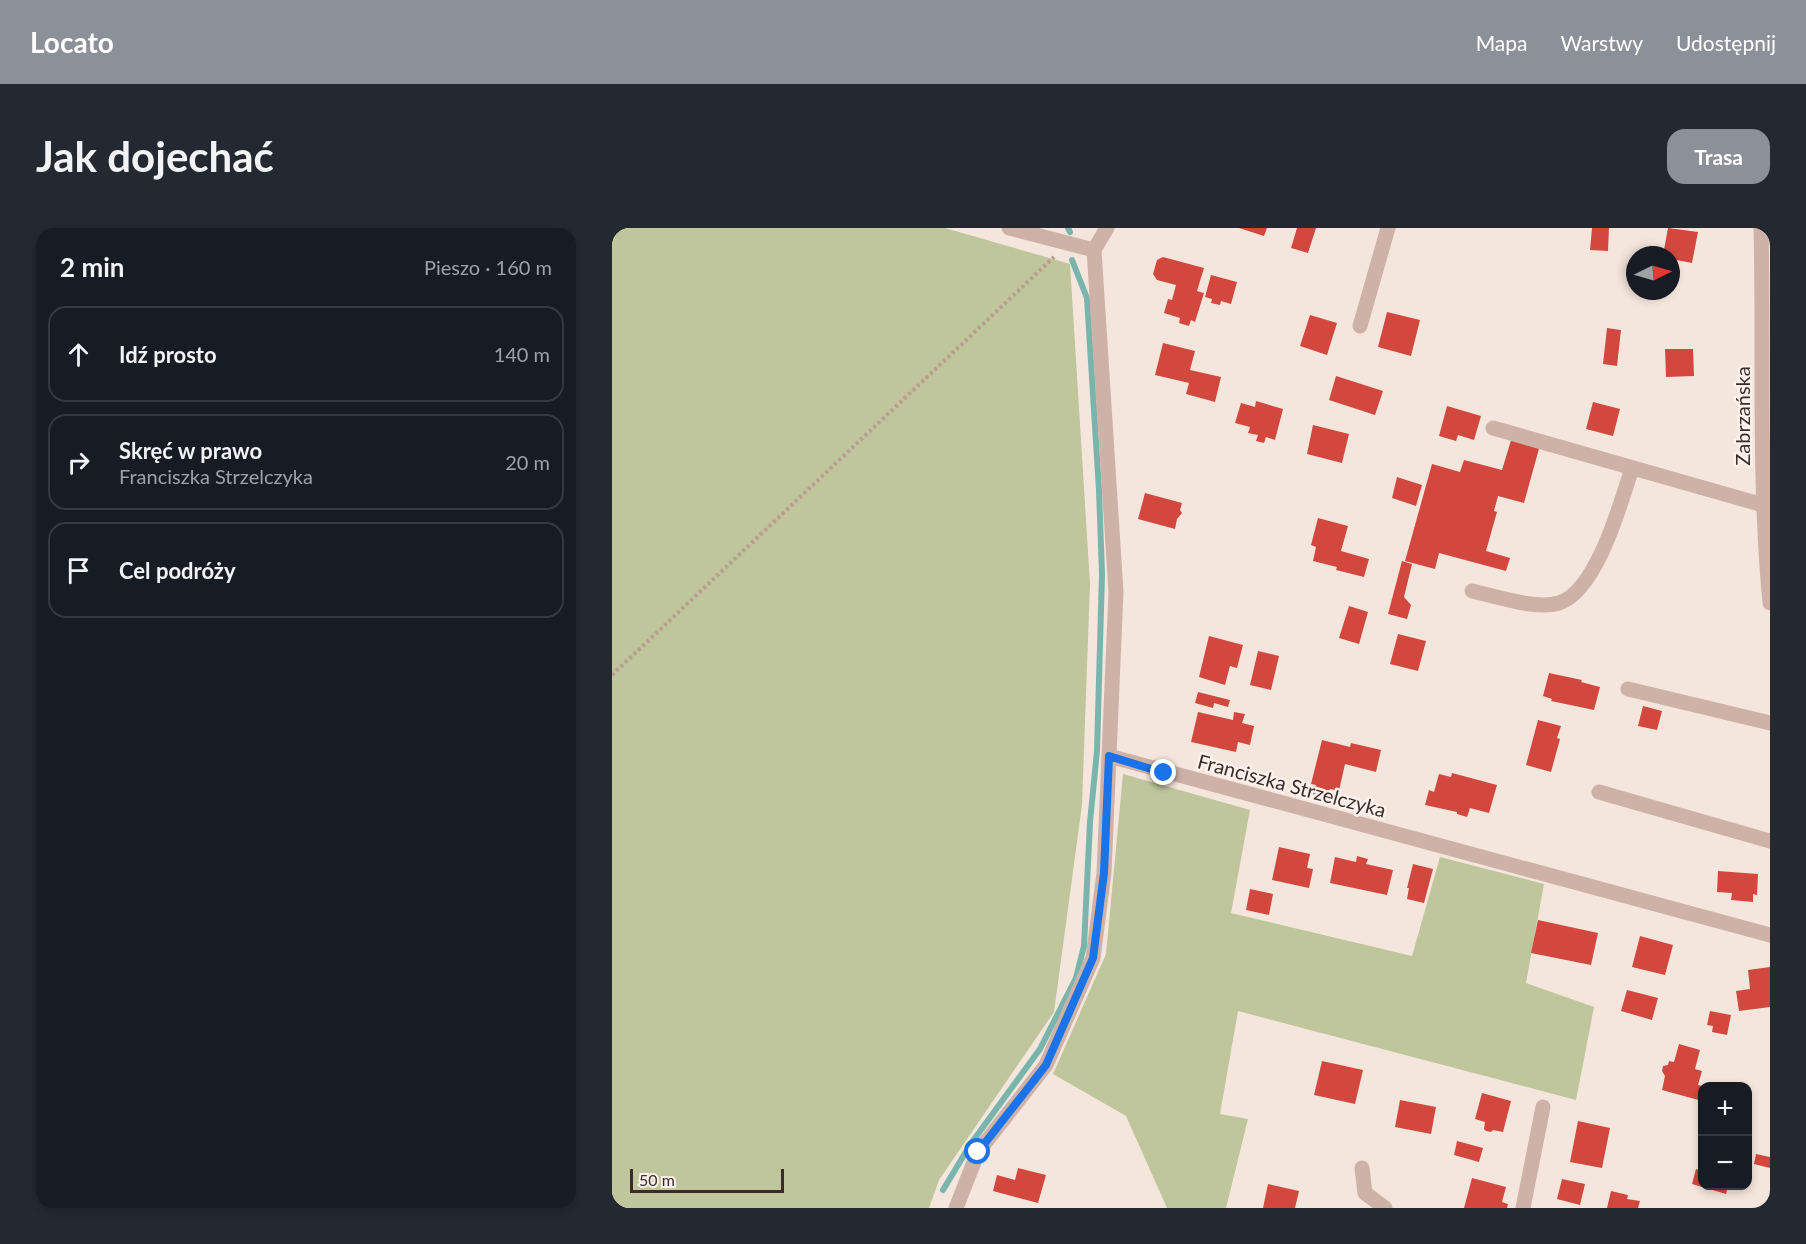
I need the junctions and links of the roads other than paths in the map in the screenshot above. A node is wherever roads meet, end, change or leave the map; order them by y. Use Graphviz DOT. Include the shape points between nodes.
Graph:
graph roads {
  1 [pos="1009,228"];
  2 [pos="1107,228"];
  3 [pos="1388,228"];
  4 [pos="1761,228"];
  5 [pos="1094,250"];
  6 [pos="1766,298"];
  7 [pos="1360,326"];
  8 [pos="1493,428"];
  9 [pos="1632,468"];
  10 [pos="1763,505"];
  11 [pos="1472,591"];
  12 [pos="1770,603"];
  13 [pos="1628,689"];
  14 [pos="1770,723"];
  15 [pos="1109,756"];
  16 [pos="1599,792"];
  17 [pos="1770,841"];
  18 [pos="1770,935"];
  19 [pos="1544,1107"];
  20 [pos="1362,1168"];
  21 [pos="956,1208"];
  22 [pos="1384,1208"];
  23 [pos="1523,1208"];
  1 -- 5 [label="street"];
  2 -- 5 [label="street"];
  3 -- 7 [label="street"];
  4 -- 6 [label="street, Zabrzańska"];
  5 -- 15 [label="street" via="1116,591"];
  6 -- 10 [label="street, Zabrzańska"];
  8 -- 9 [label="street"];
  9 -- 10 [label="street"];
  9 -- 11 [label="street" via="1615,525 1589,577 1572,594 1560,603 1537,605"];
  10 -- 12 [label="street, Zabrzańska"];
  13 -- 14 [label="street"];
  15 -- 18 [label="street, Franciszka Strzelczyka"];
  15 -- 21 [label="street" via="1104,873 1093,958 1046,1065 978,1152"];
  16 -- 17 [label="street"];
  19 -- 23 [label="street"];
  20 -- 22 [label="street" via="1365,1193"];
}
